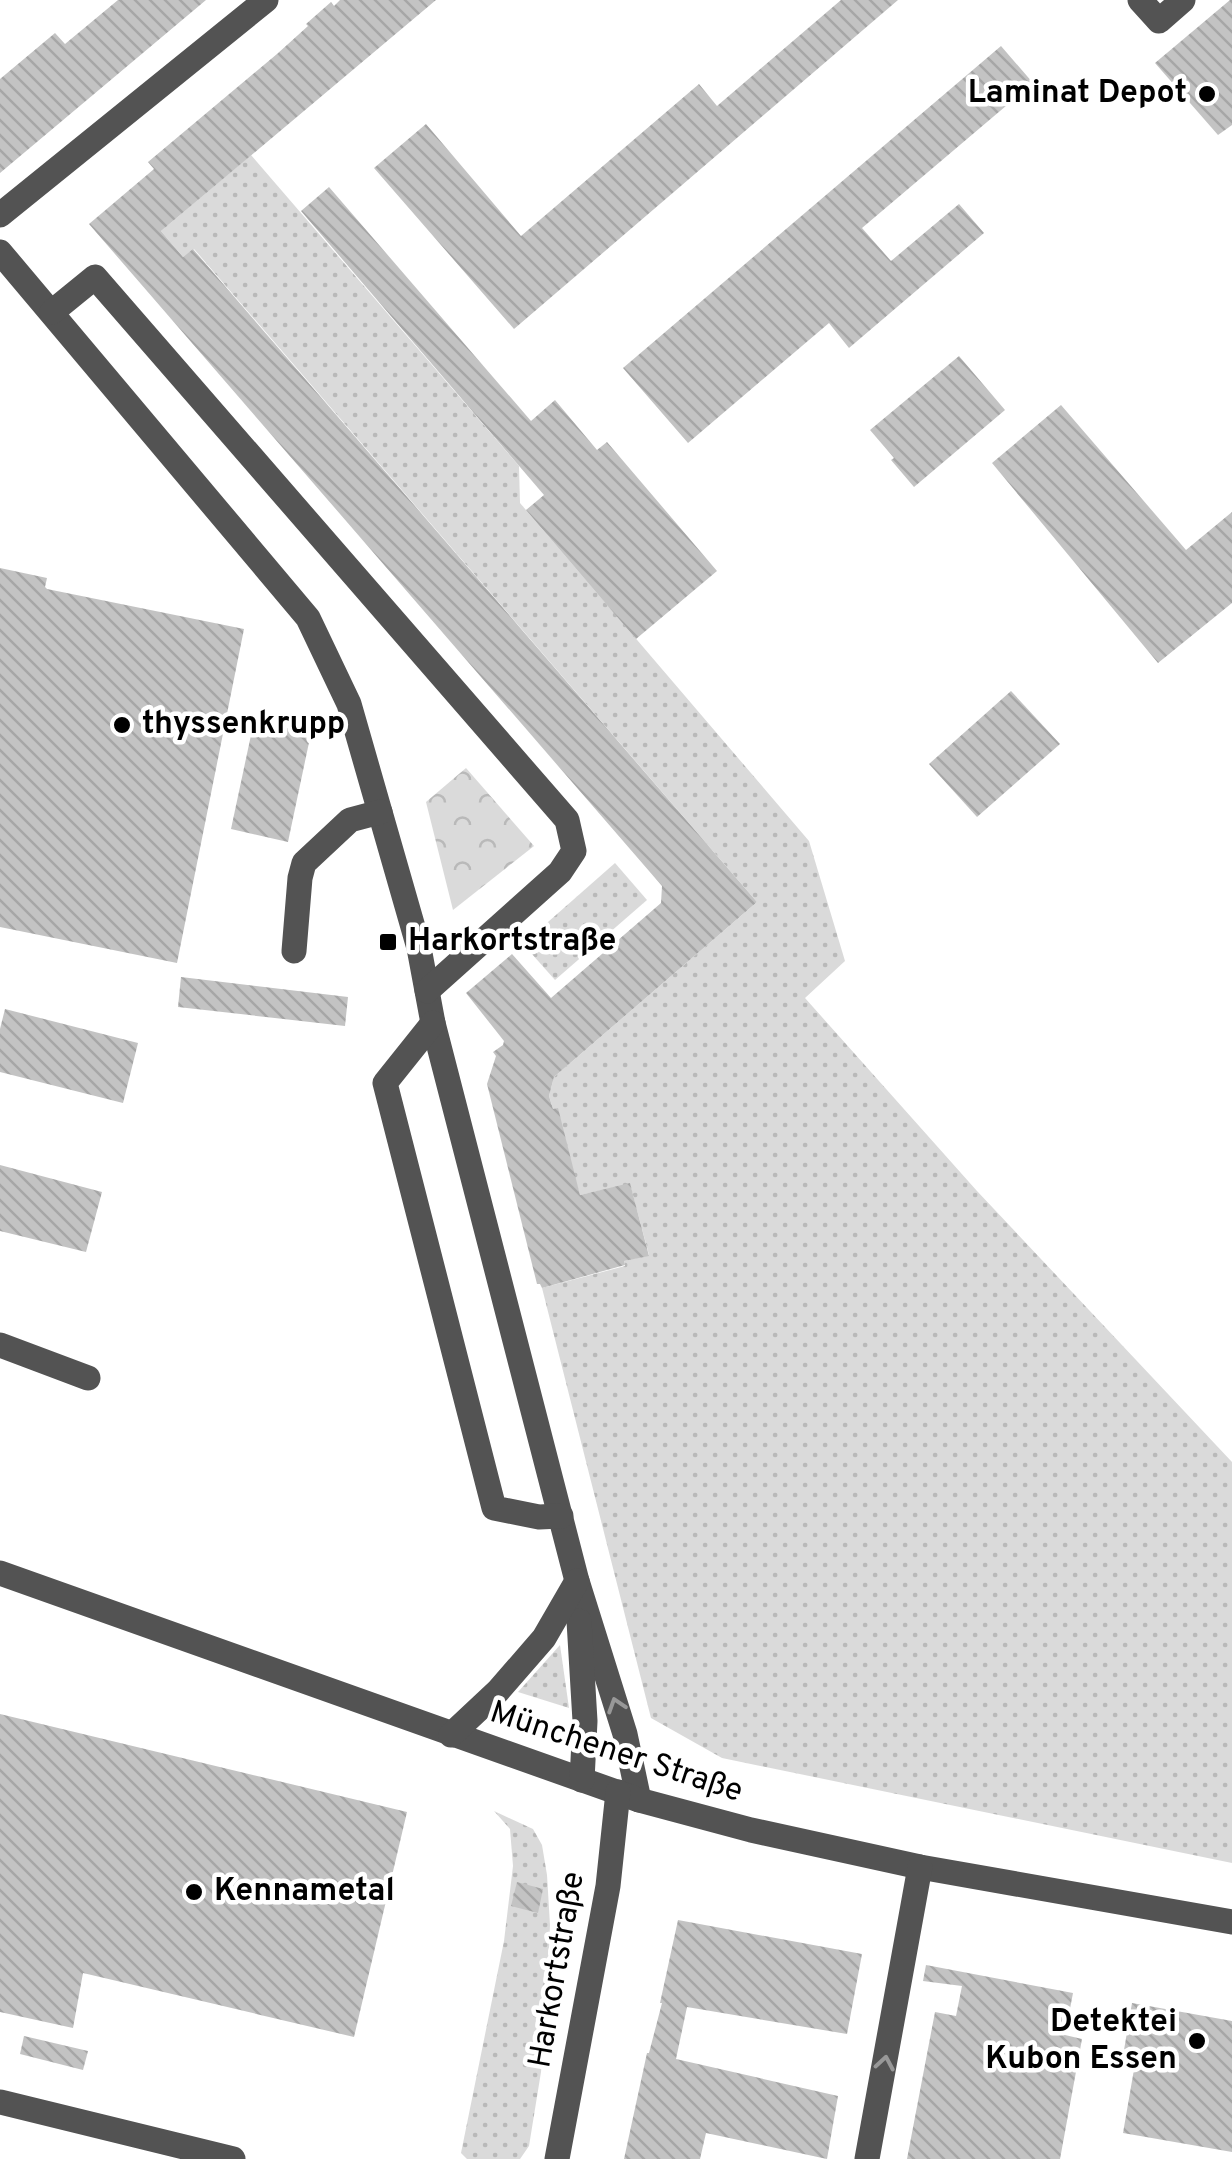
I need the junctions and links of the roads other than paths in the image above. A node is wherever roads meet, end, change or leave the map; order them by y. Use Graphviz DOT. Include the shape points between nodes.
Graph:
graph roads {
  1 [pos="266,0"];
  2 [pos="1140,0"];
  3 [pos="1183,0"];
  4 [pos="0,216"];
  5 [pos="0,252"];
  6 [pos="52,312"];
  7 [pos="380,812"];
  8 [pos="294,952"];
  9 [pos="427,990"];
  10 [pos="433,1023"];
  11 [pos="0,1345"];
  12 [pos="88,1378"];
  13 [pos="561,1516"];
  14 [pos="0,1573"];
  15 [pos="576,1581"];
  16 [pos="452,1735"];
  17 [pos="582,1780"];
  18 [pos="628,1796"];
  19 [pos="920,1867"];
  20 [pos="1232,1922"];
  21 [pos="0,2102"];
  22 [pos="233,2159"];
  23 [pos="557,2159"];
  24 [pos="867,2159"];
  1 -- 4 [label="street"];
  2 -- 3 [label="street" via="1158,22"];
  5 -- 6 [label="street, Harkortstraße"];
  6 -- 7 [label="street, Harkortstraße" via="308,618 349,704"];
  6 -- 9 [label="street" via="94,277 567,820 574,851 560,872"];
  7 -- 8 [label="street" via="350,820 304,863"];
  7 -- 9 [label="street, Harkortstraße"];
  9 -- 10 [label="street, Harkortstraße"];
  10 -- 13 [label="street, Harkortstraße"];
  10 -- 13 [label="street" via="386,1083 494,1508"];
  11 -- 12 [label="street"];
  13 -- 15 [label="street, Harkortstraße"];
  14 -- 16 [label="street, Münchener Straße"];
  15 -- 16 [label="street" via="544,1638"];
  15 -- 17 [label="street, Harkortstraße"];
  18 -- 15 [label="street, Harkortstraße, one-way" via="625,1734"];
  16 -- 17 [label="street, Münchener Straße"];
  17 -- 18 [label="street, Münchener Straße"];
  18 -- 19 [label="street, Münchener Straße"];
  18 -- 23 [label="street, Harkortstraße"];
  19 -- 20 [label="street, Münchener Straße"];
  24 -- 19 [label="street, one-way"];
  21 -- 22 [label="street"];
}
